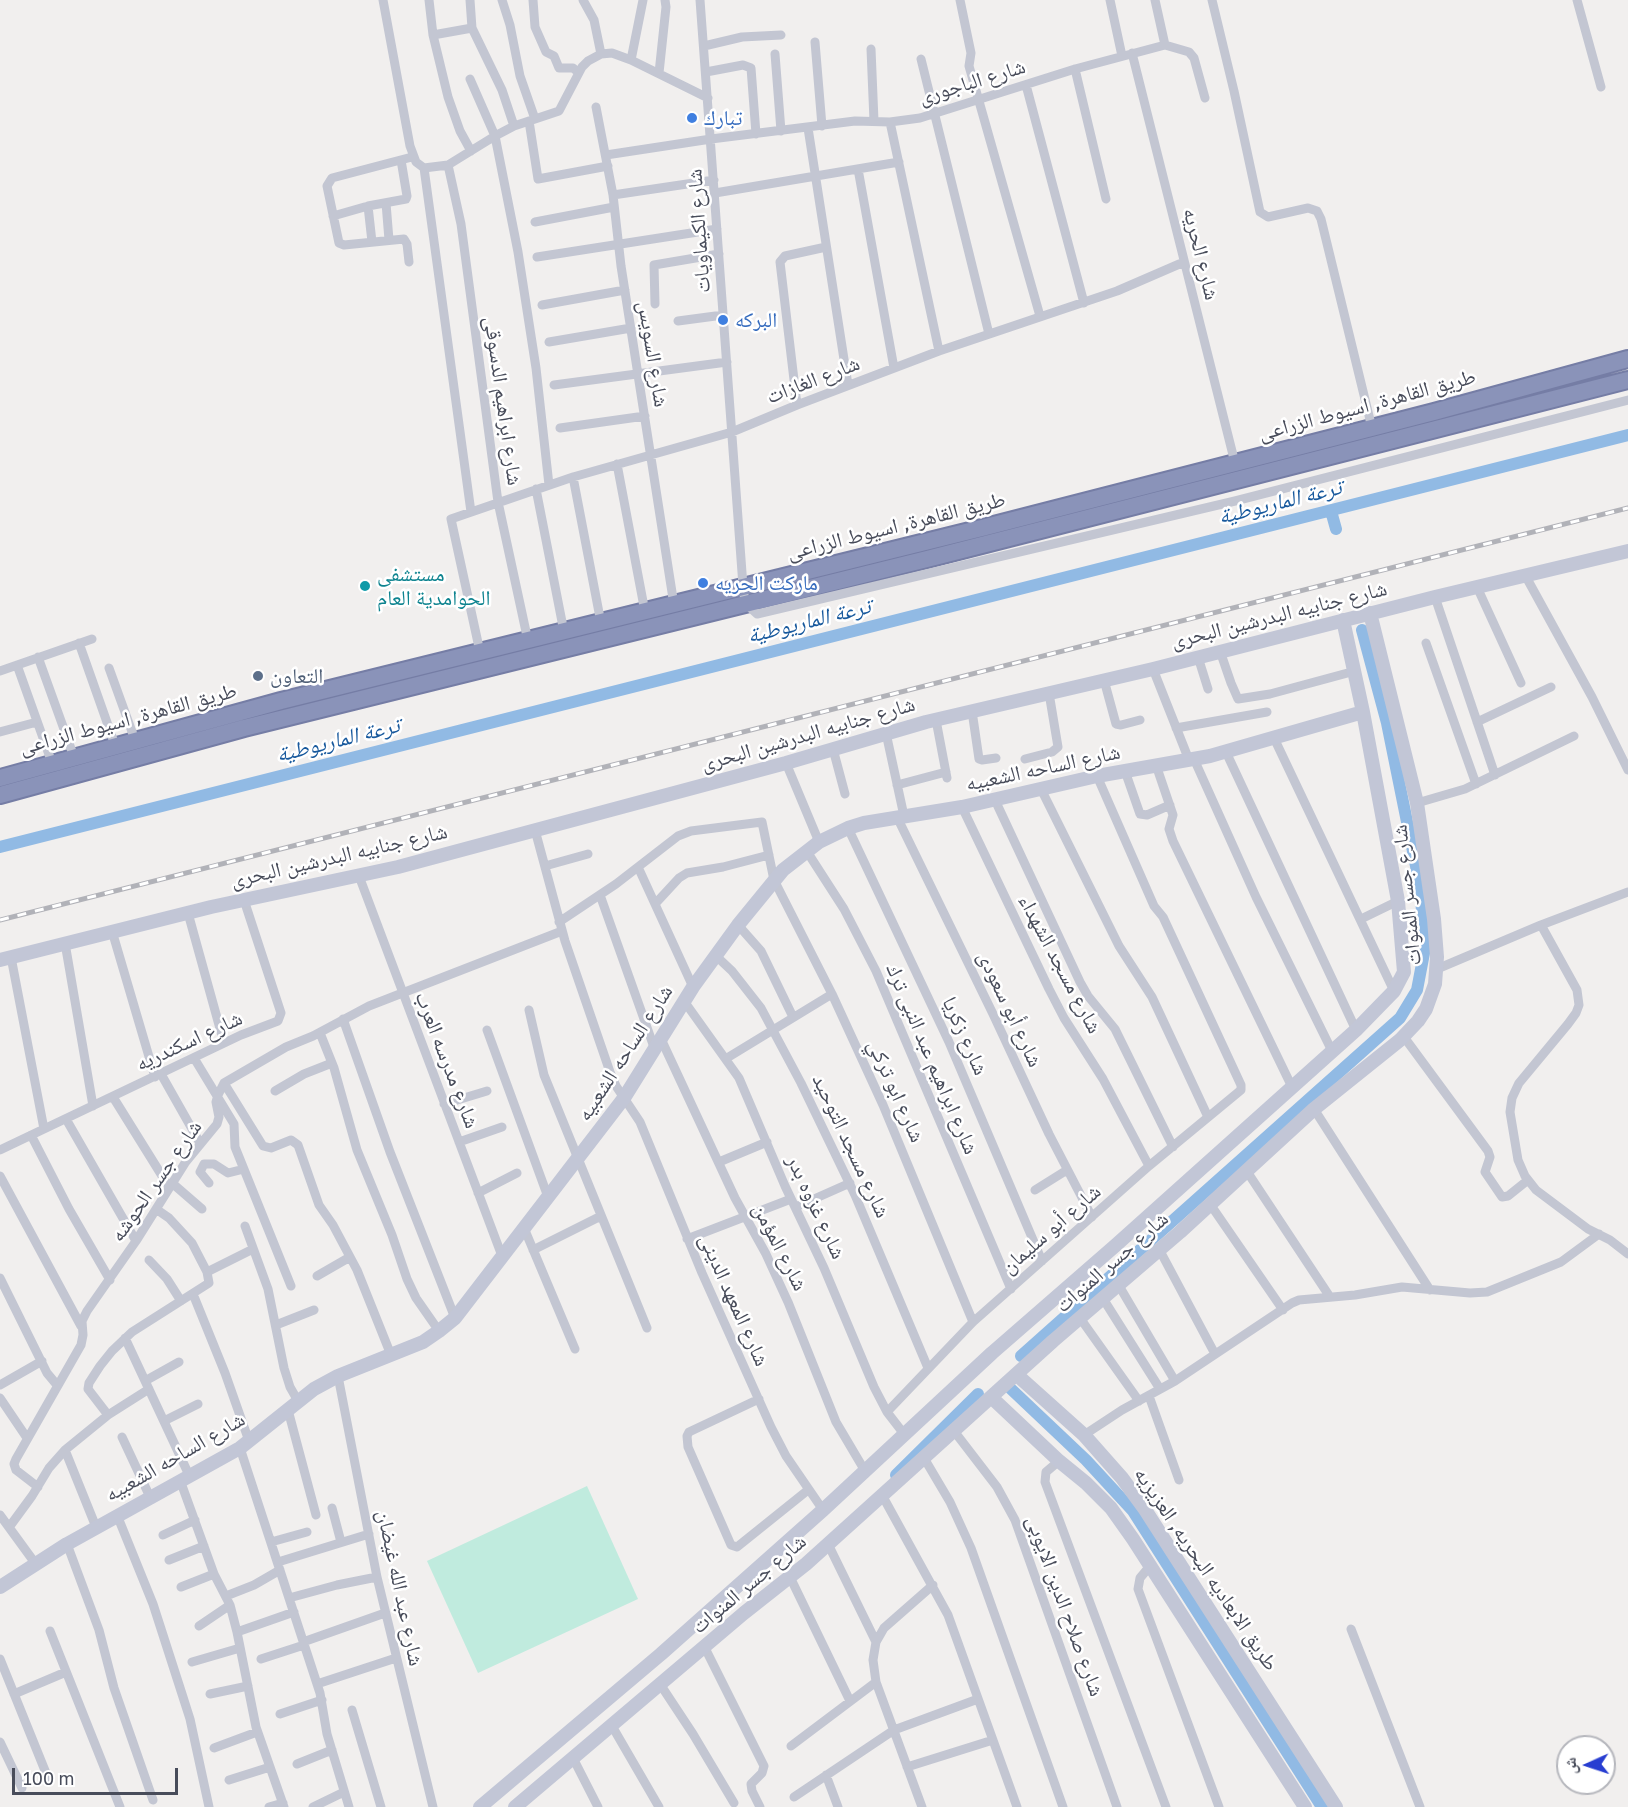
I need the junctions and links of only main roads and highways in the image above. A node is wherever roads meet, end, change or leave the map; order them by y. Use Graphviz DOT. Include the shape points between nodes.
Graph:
graph roads {
  1 [pos="1628,359"];
  2 [pos="1628,380"];
  3 [pos="744,595"];
  4 [pos="0,778"];
  5 [pos="0,795"];
  1 -- 3 [label="highway, طريق القاهرة, اسيوط الزراعى"];
  2 -- 3 [label="highway, طريق القاهرة, اسيوط الزراعى"];
  3 -- 4 [label="highway, طريق القاهرة, اسيوط الزراعى" via="674,605 480,652"];
  3 -- 5 [label="highway, طريق القاهرة, اسيوط الزراعى"];
}
